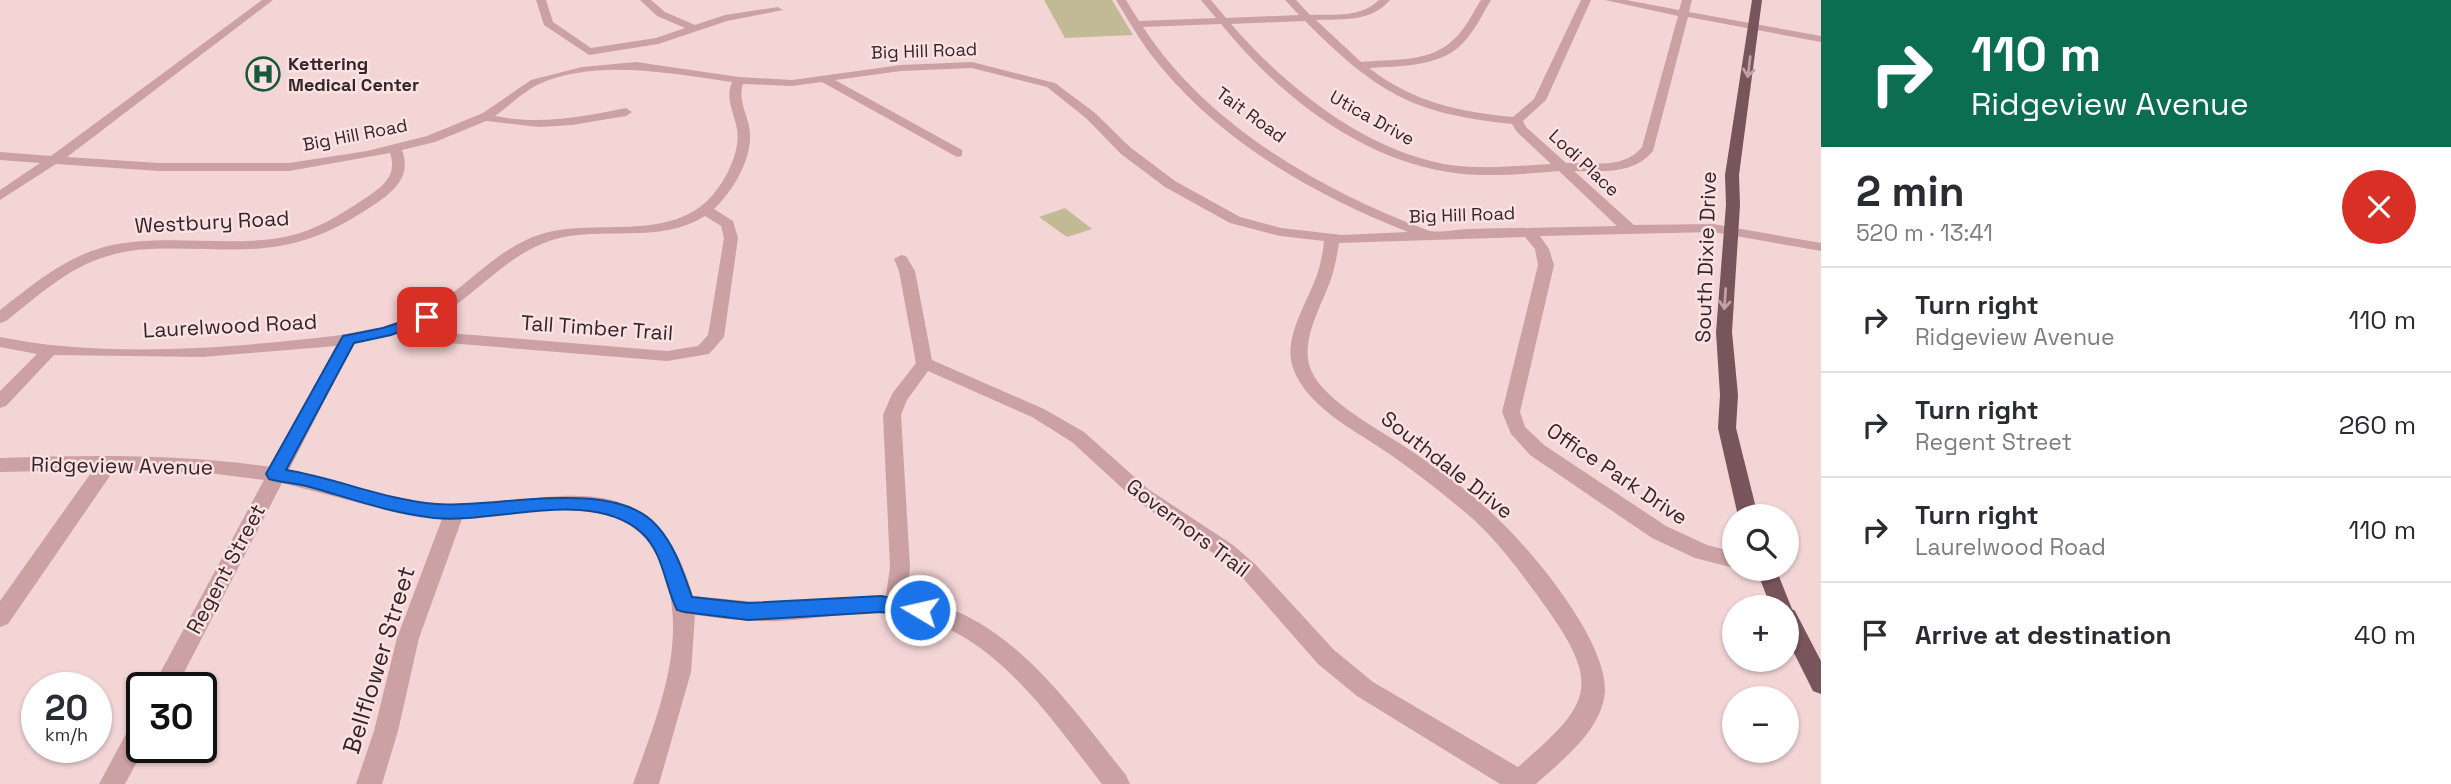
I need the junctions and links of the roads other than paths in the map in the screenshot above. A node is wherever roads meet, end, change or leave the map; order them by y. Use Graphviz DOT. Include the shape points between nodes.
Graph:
graph roads {
  1 [pos="256,0"];
  2 [pos="268,0"];
  3 [pos="541,0"];
  4 [pos="645,0"];
  5 [pos="1121,0"];
  6 [pos="1206,0"];
  7 [pos="1290,0"];
  8 [pos="1385,0"];
  9 [pos="1486,0"];
  10 [pos="1586,0"];
  11 [pos="1610,0"];
  12 [pos="1687,0"];
  13 [pos="1757,0"];
  14 [pos="756,3"];
  15 [pos="1684,14"];
  16 [pos="1308,18"];
  17 [pos="1224,20"];
  18 [pos="1136,24"];
  19 [pos="1754,27"];
  20 [pos="693,28"];
  21 [pos="1821,39"];
  22 [pos="589,52"];
  23 [pos="1426,57"];
  24 [pos="1439,64"];
  25 [pos="1360,65"];
  26 [pos="177,66"];
  27 [pos="582,69"];
  28 [pos="824,79"];
  29 [pos="739,80"];
  30 [pos="626,112"];
  31 [pos="484,117"];
  32 [pos="1517,121"];
  33 [pos="395,149"];
  34 [pos="957,153"];
  35 [pos="0,156"];
  36 [pos="53,160"];
  37 [pos="1563,167"];
  38 [pos="0,196"];
  39 [pos="705,210"];
  40 [pos="1629,229"];
  41 [pos="1390,230"];
  42 [pos="1731,231"];
  43 [pos="1529,232"];
  44 [pos="1332,239"];
  45 [pos="1821,247"];
  46 [pos="901,260"];
  47 [pos="0,318"];
  48 [pos="416,322"];
  49 [pos="348,339"];
  50 [pos="0,342"];
  51 [pos="50,350"];
  52 [pos="925,363"];
  53 [pos="0,402"];
  54 [pos="109,462"];
  55 [pos="0,465"];
  56 [pos="275,474"];
  57 [pos="1745,504"];
  58 [pos="455,511"];
  59 [pos="1722,557"];
  60 [pos="684,604"];
  61 [pos="896,605"];
  62 [pos="0,618"];
  63 [pos="1799,641"];
  64 [pos="172,672"];
  65 [pos="1821,684"];
  66 [pos="126,758"];
  67 [pos="1519,783"];
  68 [pos="112,784"];
  69 [pos="369,784"];
  70 [pos="646,784"];
  71 [pos="1117,784"];
  1 -- 26 [label="street" via="188,52"];
  2 -- 26 [label="street"];
  3 -- 22 [label="street" via="548,23"];
  4 -- 20 [label="street" via="661,14"];
  5 -- 18 [label="street, Tait Road"];
  6 -- 17 [label="street, Utica Drive"];
  7 -- 16 [label="street"];
  8 -- 16 [label="street" via="1363,15"];
  9 -- 23 [label="street" via="1455,44"];
  10 -- 32 [label="street" via="1540,100"];
  11 -- 15 [label="street"];
  12 -- 15 [label="street, Utica Drive"];
  13 -- 19 [label="main road, South Dixie Drive"];
  14 -- 20 [label="street" via="778,10"];
  15 -- 19 [label="street"];
  15 -- 37 [label="street, Utica Drive" via="1645,153 1621,165"];
  16 -- 17 [label="street"];
  16 -- 25 [label="street"];
  17 -- 18 [label="street"];
  17 -- 37 [label="street, Utica Drive" via="1249,51 1293,90 1402,157 1457,169"];
  18 -- 41 [label="street, Tait Road" via="1168,69 1199,101 1300,174"];
  19 -- 21 [label="street"];
  19 -- 42 [label="main road, South Dixie Drive, one-way" via="1732,175"];
  20 -- 22 [label="street" via="658,41"];
  22 -- 27 [label="street"];
  23 -- 24 [label="street"];
  23 -- 25 [label="street"];
  25 -- 32 [label="street" via="1430,107"];
  26 -- 36 [label="street"];
  27 -- 29 [label="street, Big Hill Road" via="647,66"];
  27 -- 31 [label="street, Big Hill Road" via="535,82"];
  28 -- 29 [label="street, Big Hill Road" via="792,83"];
  28 -- 34 [label="street"];
  28 -- 44 [label="street, Big Hill Road" via="901,68 972,65 1045,83 1091,116 1149,170 1204,204 1261,228"];
  29 -- 39 [label="street, Laurelwood Road" via="734,93 744,134 738,163"];
  30 -- 31 [label="street" via="539,126"];
  31 -- 33 [label="street, Big Hill Road"];
  32 -- 37 [label="street, Lodi Place"];
  33 -- 36 [label="street, Big Hill Road" via="265,168"];
  33 -- 47 [label="street, Westbury Road" via="401,171 395,183 319,232 286,242 134,246 108,251 62,270"];
  35 -- 36 [label="street, Big Hill Road"];
  36 -- 38 [label="street"];
  37 -- 40 [label="street, Lodi Place"];
  39 -- 48 [label="street, Laurelwood Road" via="666,227 594,229 539,240 503,259 458,298"];
  39 -- 48 [label="street, Tall Timber Trail" via="728,224 731,238 719,331 703,350 667,356 448,338"];
  40 -- 42 [label="street, Big Hill Road"];
  40 -- 43 [label="street, Big Hill Road"];
  41 -- 43 [label="street, Big Hill Road" via="1430,235"];
  41 -- 44 [label="street, Big Hill Road"];
  42 -- 45 [label="street, Big Hill Road"];
  42 -- 57 [label="main road, South Dixie Drive, one-way" via="1724,331 1727,428"];
  43 -- 59 [label="street, Office Park Drive" via="1542,249 1546,265 1511,412 1517,430 1536,450 1668,538"];
  44 -- 67 [label="street, Southdale Drive" via="1300,347 1310,384 1493,527 1576,632 1591,665 1589,711"];
  46 -- 52 [label="street"];
  48 -- 49 [label="street, Laurelwood Road"];
  49 -- 51 [label="street, Laurelwood Road" via="214,352"];
  49 -- 56 [label="street, Regent Street"];
  50 -- 51 [label="street, Laurelwood Road"];
  51 -- 53 [label="street"];
  52 -- 61 [label="street" via="899,394 892,415 900,567"];
  52 -- 67 [label="street, Governors Trail" via="1038,414 1078,438 1141,494 1248,570 1345,674"];
  54 -- 55 [label="street, Ridgeview Avenue"];
  54 -- 56 [label="street, Ridgeview Avenue" via="185,463"];
  54 -- 62 [label="street"];
  56 -- 58 [label="street, Ridgeview Avenue" via="403,507"];
  56 -- 64 [label="street, Regent Street"];
  58 -- 60 [label="street, Ridgeview Avenue" via="575,502 626,514 650,529 660,543"];
  58 -- 69 [label="street, Bellflower Street" via="408,638"];
  60 -- 61 [label="street" via="758,612"];
  60 -- 70 [label="street, Ridgeview Avenue" via="679,676"];
  61 -- 71 [label="street" via="962,624 1002,650 1036,684"];
  63 -- 65 [label="main road"];
  66 -- 68 [label="street"];
}
